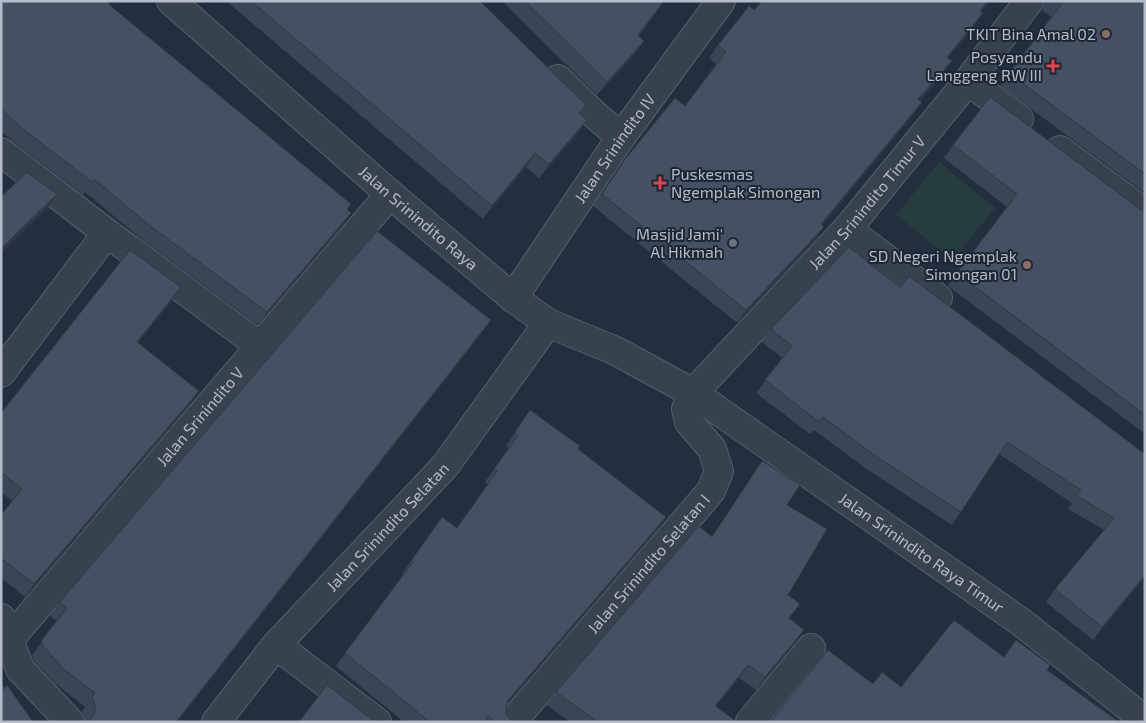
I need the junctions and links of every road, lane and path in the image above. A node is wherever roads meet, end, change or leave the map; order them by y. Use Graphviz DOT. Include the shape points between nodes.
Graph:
graph roads {
  1 [pos="171,1"];
  2 [pos="721,1"];
  3 [pos="1029,1"];
  4 [pos="540,62"];
  5 [pos="968,82"];
  6 [pos="621,137"];
  7 [pos="1,152"];
  8 [pos="390,194"];
  9 [pos="1145,213"];
  10 [pos="847,229"];
  11 [pos="107,233"];
  12 [pos="513,298"];
  13 [pos="959,314"];
  14 [pos="548,323"];
  15 [pos="260,346"];
  16 [pos="1,373"];
  17 [pos="693,393"];
  18 [pos="5,629"];
  19 [pos="276,645"];
  20 [pos="811,648"];
  21 [pos="759,718"];
  22 [pos="1145,720"];
  23 [pos="70,722"];
  24 [pos="216,722"];
  25 [pos="377,722"];
  26 [pos="512,722"];
  1 -- 8 [label="street, Jalan Srinindito Raya"];
  2 -- 6 [label="street, Jalan Srinindito IV"];
  3 -- 5 [label="street, Jalan Srinindito Timur V"];
  4 -- 6 [label="street"];
  5 -- 9 [label="street"];
  5 -- 10 [label="street, Jalan Srinindito Timur V"];
  6 -- 12 [label="street, Jalan Srinindito IV"];
  7 -- 11 [label="street"];
  8 -- 12 [label="street, Jalan Srinindito Raya"];
  8 -- 15 [label="street, Jalan Srinindito V"];
  10 -- 13 [label="street"];
  10 -- 17 [label="street, Jalan Srinindito Timur V"];
  11 -- 15 [label="street"];
  11 -- 16 [label="street"];
  12 -- 14 [label="street, Jalan Srinindito Raya"];
  14 -- 17 [label="street, Jalan Srinindito Raya" via="616,351"];
  14 -- 19 [label="street, Jalan Srinindito Selatan" via="445,466"];
  15 -- 18 [label="street, Jalan Srinindito V"];
  17 -- 22 [label="street, Jalan Srinindito Raya Timur" via="1021,622"];
  17 -- 26 [label="street, Jalan Srinindito Selatan I" via="686,409 689,422 712,449 718,471 711,491"];
  18 -- 23 [label="street" via="20,669"];
  19 -- 24 [label="street, Jalan Srinindito Selatan"];
  19 -- 25 [label="street"];
  20 -- 21 [label="street"];
}
